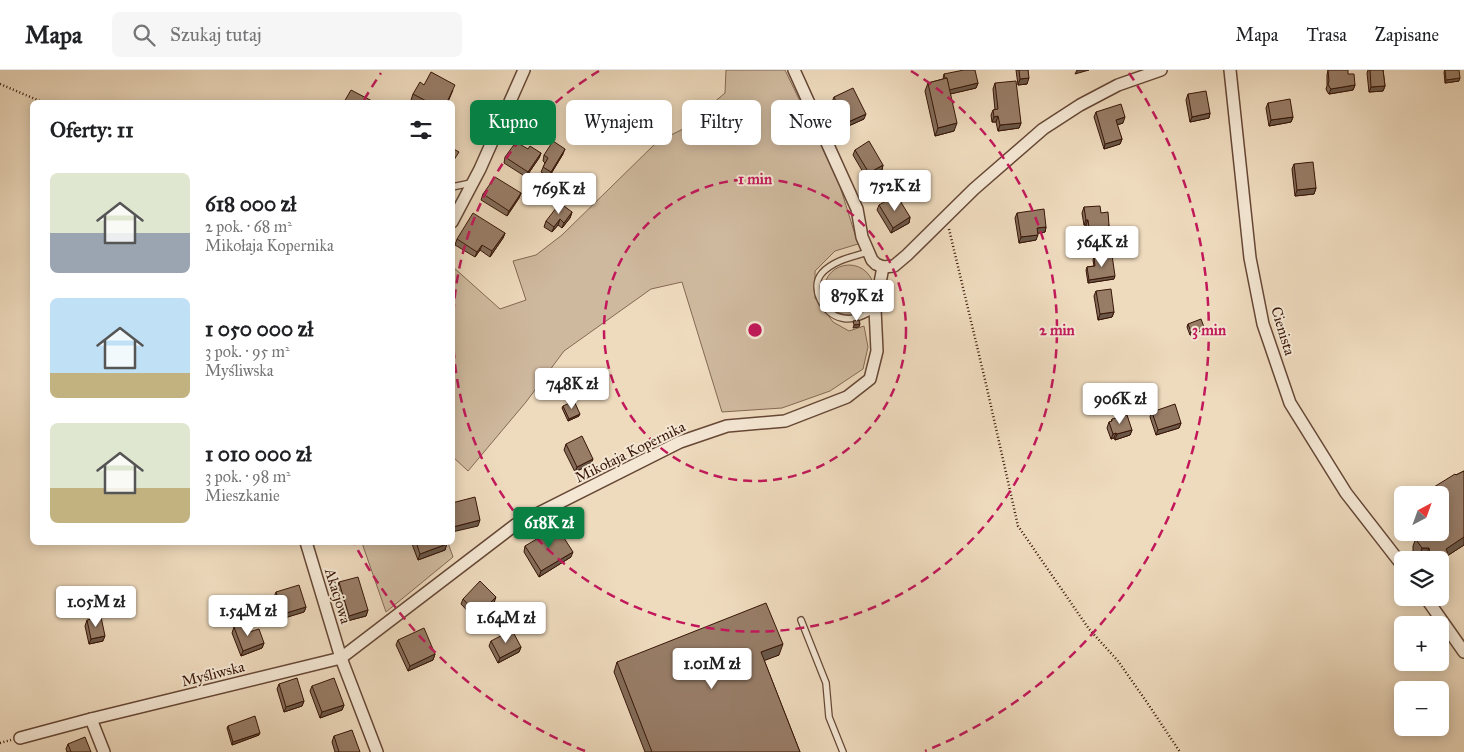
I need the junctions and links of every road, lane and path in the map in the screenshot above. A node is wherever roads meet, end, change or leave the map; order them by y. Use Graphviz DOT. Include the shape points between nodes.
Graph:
graph roads {
  1 [pos="524,70"];
  2 [pos="794,70"];
  3 [pos="1161,70"];
  4 [pos="1230,70"];
  5 [pos="0,84"];
  6 [pos="37,100"];
  7 [pos="473,182"];
  8 [pos="455,187"];
  9 [pos="455,216"];
  10 [pos="946,216"];
  11 [pos="868,252"];
  12 [pos="883,268"];
  13 [pos="875,309"];
  14 [pos="307,545"];
  15 [pos="1394,555"];
  16 [pos="1432,606"];
  17 [pos="801,620"];
  18 [pos="1464,652"];
  19 [pos="341,658"];
  20 [pos="92,719"];
  21 [pos="20,738"];
  22 [pos="104,752"];
  23 [pos="377,752"];
  24 [pos="843,752"];
  25 [pos="1180,752"];
  1 -- 7 [label="street"];
  2 -- 11 [label="street" via="856,210"];
  3 -- 10 [label="street" via="1118,85 1043,129"];
  4 -- 15 [label="street, Cienista" via="1250,258 1263,324 1290,403 1346,492"];
  5 -- 6 [label="path"];
  7 -- 8 [label="lane"];
  7 -- 9 [label="street"];
  10 -- 12 [label="street" via="894,266"];
  10 -- 25 [label="path" via="1018,526 1089,629 1118,661 1146,700"];
  11 -- 12 [label="street" via="872,260"];
  11 -- 13 [label="lane" via="838,261 823,272 818,278 818,296 833,315 842,318 857,318"];
  12 -- 13 [label="street"];
  13 -- 19 [label="street, Mikołaja Kopernika" via="877,351 870,379 847,397 785,421 727,426 680,442 515,525"];
  14 -- 19 [label="street, Akacjowa"];
  16 -- 18 [label="street"];
  17 -- 24 [label="lane" via="826,683 828,711"];
  19 -- 20 [label="street, Myśliwska"];
  19 -- 23 [label="street, Akacjowa"];
  20 -- 21 [label="street, Myśliwska"];
  20 -- 22 [label="street"];
}
